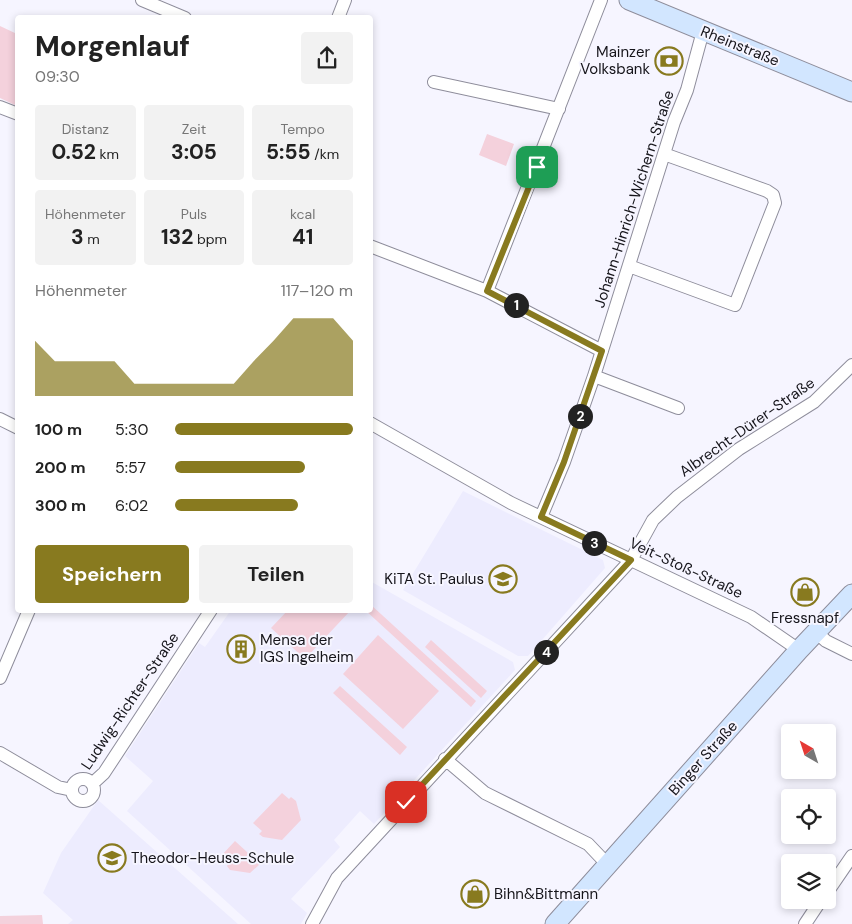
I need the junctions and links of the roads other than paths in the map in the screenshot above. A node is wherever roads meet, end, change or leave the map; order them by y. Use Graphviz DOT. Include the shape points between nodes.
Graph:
graph roads {
  1 [pos="142,0"];
  2 [pos="345,0"];
  3 [pos="601,0"];
  4 [pos="629,0"];
  5 [pos="178,15"];
  6 [pos="339,15"];
  7 [pos="703,31"];
  8 [pos="434,82"];
  9 [pos="852,92"];
  10 [pos="0,106"];
  11 [pos="559,109"];
  12 [pos="15,113"];
  13 [pos="664,154"];
  14 [pos="373,247"];
  15 [pos="629,266"];
  16 [pos="487,291"];
  17 [pos="602,351"];
  18 [pos="852,365"];
  19 [pos="594,376"];
  20 [pos="678,408"];
  21 [pos="0,419"];
  22 [pos="373,425"];
  23 [pos="15,426"];
  24 [pos="541,517"];
  25 [pos="631,560"];
  26 [pos="852,594"];
  27 [pos="28,613"];
  28 [pos="209,613"];
  29 [pos="816,632"];
  30 [pos="799,650"];
  31 [pos="852,654"];
  32 [pos="0,678"];
  33 [pos="0,753"];
  34 [pos="445,759"];
  35 [pos="852,856"];
  36 [pos="608,865"];
  37 [pos="836,879"];
  38 [pos="815,909"];
  39 [pos="312,924"];
  40 [pos="556,924"];
  41 [pos="805,924"];
  1 -- 5 [label="street"];
  2 -- 6 [label="street"];
  3 -- 11 [label="street"];
  4 -- 7 [label="main road, Rheinstraße"];
  7 -- 9 [label="main road, Rheinstraße"];
  7 -- 13 [label="street, Johann-Hinrich-Wichern-Straße" via="687,90"];
  8 -- 11 [label="street"];
  10 -- 12 [label="street"];
  11 -- 16 [label="street"];
  13 -- 15 [label="street, Johann-Hinrich-Wichern-Straße"];
  13 -- 15 [label="street" via="767,191 773,194 776,202 735,305"];
  14 -- 16 [label="street"];
  15 -- 17 [label="street, Johann-Hinrich-Wichern-Straße"];
  16 -- 17 [label="street"];
  17 -- 19 [label="street, Johann-Hinrich-Wichern-Straße"];
  18 -- 25 [label="street, Albrecht-Dürer-Straße" via="814,402 739,449 671,503 653,520"];
  19 -- 20 [label="street"];
  19 -- 24 [label="street, Johann-Hinrich-Wichern-Straße"];
  21 -- 23 [label="street"];
  22 -- 24 [label="street, Veit-Stoß-Straße"];
  24 -- 25 [label="street, Veit-Stoß-Straße"];
  25 -- 30 [label="street, Veit-Stoß-Straße" via="751,617"];
  25 -- 34 [label="street, Albrecht-Dürer-Straße"];
  26 -- 29 [label="main road, Binger Straße"];
  27 -- 32 [label="street"];
  28 -- 33 [label="street, Ludwig-Richter-Straße" via="104,773 92,784 93,794 85,801 77,800 72,790 58,787"];
  29 -- 30 [label="main road, Binger Straße"];
  29 -- 31 [label="street"];
  30 -- 36 [label="main road, Binger Straße"];
  34 -- 36 [label="street" via="485,793 588,844"];
  34 -- 39 [label="street, Albrecht-Dürer-Straße" via="337,878"];
  35 -- 37 [label="street"];
  36 -- 40 [label="main road, Binger Straße"];
  38 -- 41 [label="street"];
}
